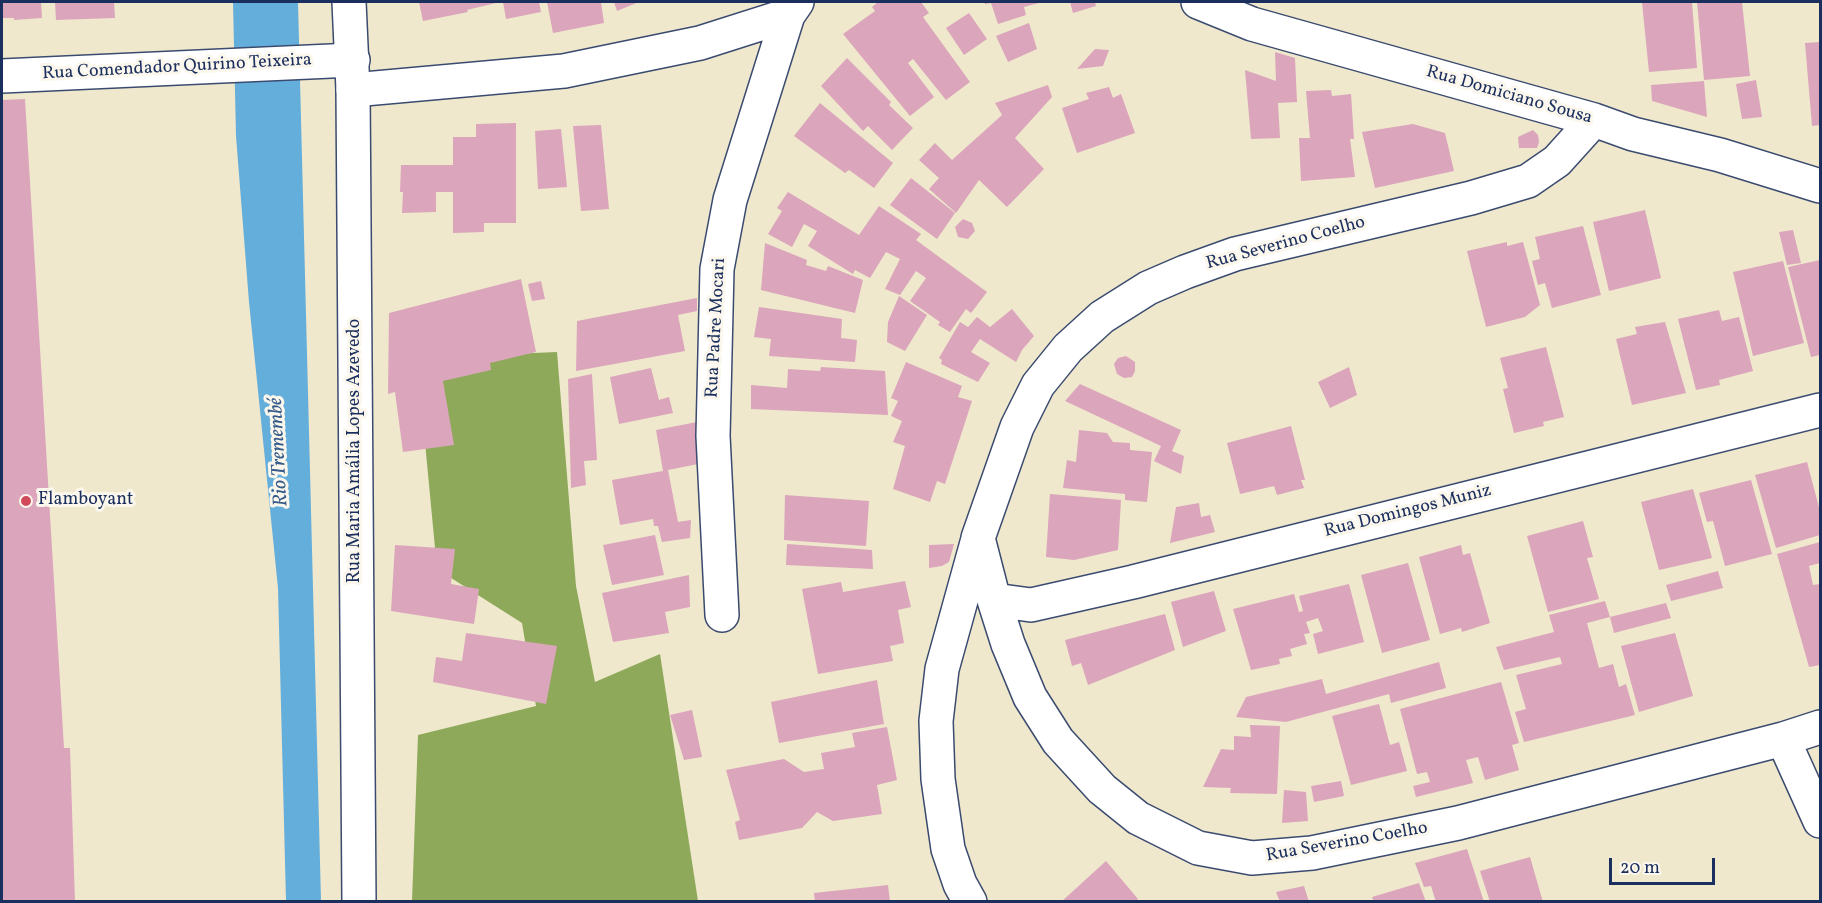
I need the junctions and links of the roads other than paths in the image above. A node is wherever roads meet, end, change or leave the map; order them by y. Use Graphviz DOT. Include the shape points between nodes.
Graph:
graph roads {
  1 [pos="349,2"];
  2 [pos="1198,2"];
  3 [pos="793,8"];
  4 [pos="353,75"];
  5 [pos="2,76"];
  6 [pos="1594,120"];
  7 [pos="1821,186"];
  8 [pos="1821,410"];
  9 [pos="978,538"];
  10 [pos="994,600"];
  11 [pos="722,615"];
  12 [pos="1821,727"];
  13 [pos="1783,739"];
  14 [pos="1821,821"];
  15 [pos="359,902"];
  16 [pos="970,902"];
  1 -- 4 [label="street, Rua Maria Amália Lopes Azevedo"];
  2 -- 6 [label="street, Rua Domiciano Sousa" via="1252,24"];
  3 -- 4 [label="street, Rua Comendador Quirino Teixeira" via="700,43 564,71"];
  3 -- 11 [label="street, Rua Padre Mocari" via="730,200 717,269 713,436"];
  4 -- 5 [label="street, Rua Comendador Quirino Teixeira" via="285,62"];
  4 -- 15 [label="street, Rua Maria Amália Lopes Azevedo"];
  6 -- 7 [label="street, Rua Domiciano Sousa"];
  6 -- 9 [label="street, Rua Severino Coelho" via="1557,161 1528,181 1235,254 1148,288 1102,317 1068,348 1038,385 1017,427"];
  8 -- 10 [label="street, Rua Domingos Muniz" via="1133,582 1031,605"];
  9 -- 10 [label="street, Rua Severino Coelho"];
  9 -- 16 [label="street" via="942,669 936,721 938,779 948,849"];
  10 -- 13 [label="street, Rua Severino Coelho" via="1030,697 1058,741 1102,789 1138,818 1198,848 1252,858 1312,852 1458,823"];
  12 -- 13 [label="street, Rua Severino Coelho"];
  13 -- 14 [label="street"];
}
